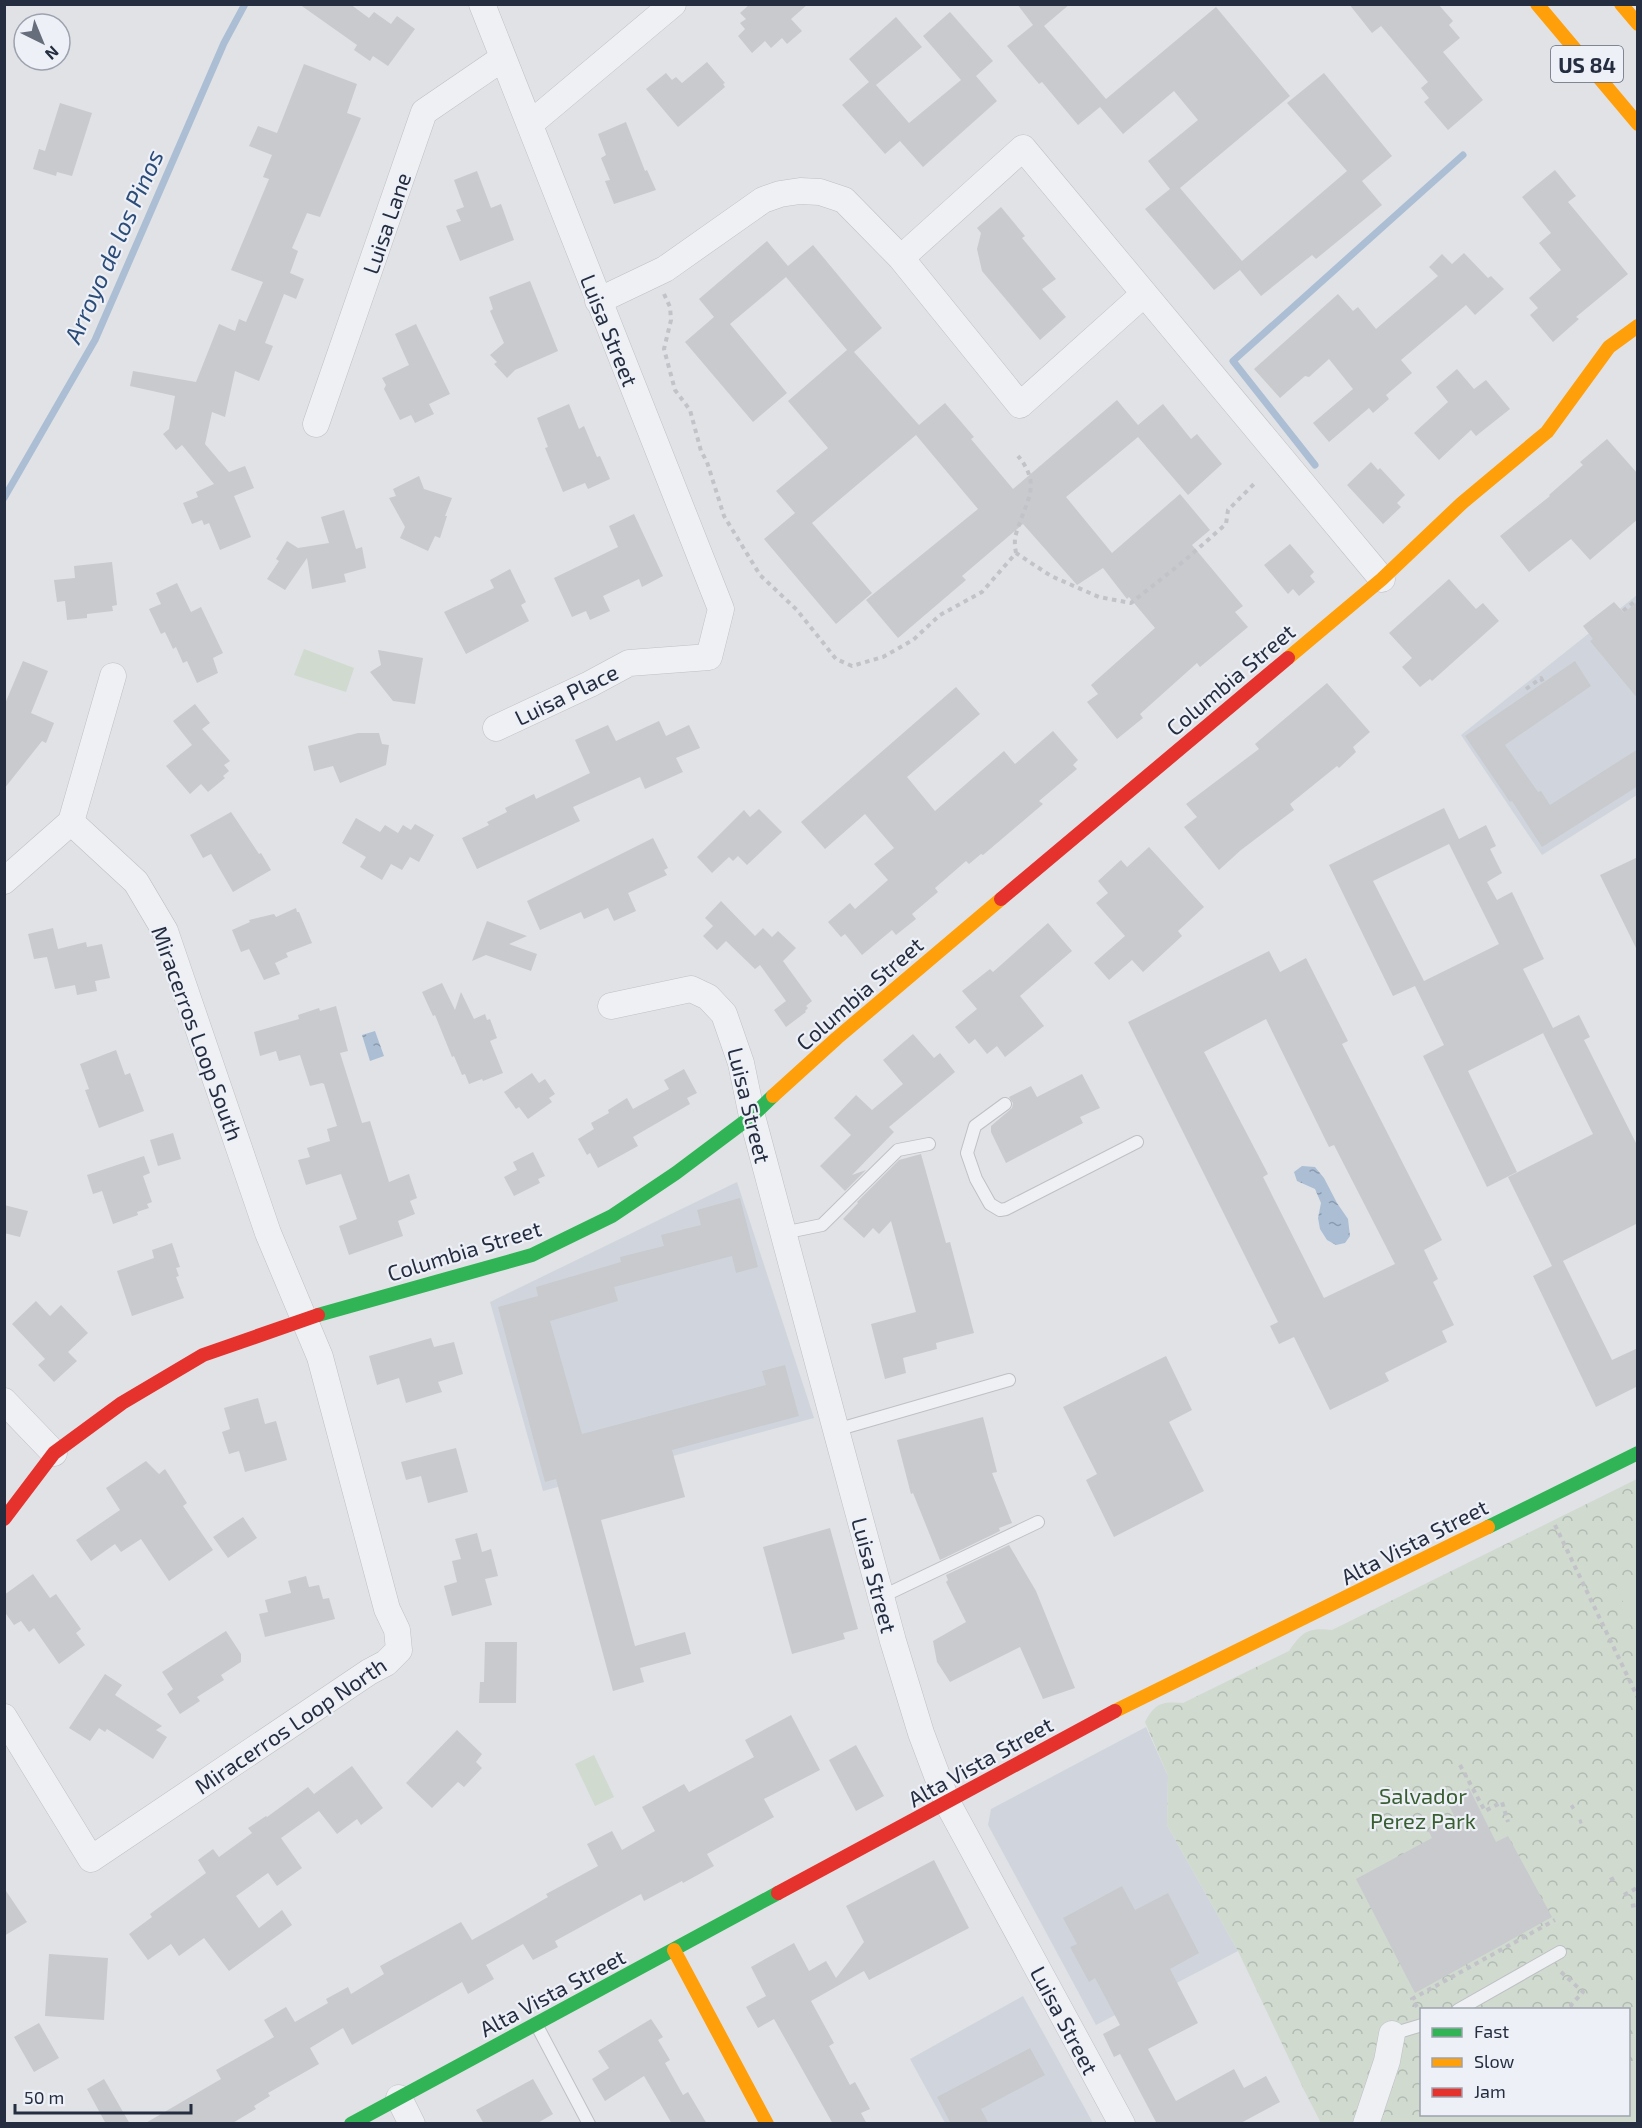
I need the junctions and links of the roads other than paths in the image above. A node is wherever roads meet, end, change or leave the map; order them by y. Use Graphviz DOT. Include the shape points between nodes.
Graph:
graph roads {
  1 [pos="482,4"];
  2 [pos="673,4"];
  3 [pos="1537,4"];
  4 [pos="1621,4"];
  5 [pos="1638,24"];
  6 [pos="503,58"];
  7 [pos="530,124"];
  8 [pos="1638,124"];
  9 [pos="901,258"];
  10 [pos="1144,294"];
  11 [pos="598,301"];
  12 [pos="1638,326"];
  13 [pos="316,424"];
  14 [pos="1382,579"];
  15 [pos="709,657"];
  16 [pos="113,676"];
  17 [pos="496,728"];
  18 [pos="71,822"];
  19 [pos="4,881"];
  20 [pos="610,1006"];
  21 [pos="1005,1104"];
  22 [pos="752,1116"];
  23 [pos="1137,1142"];
  24 [pos="929,1144"];
  25 [pos="783,1233"];
  26 [pos="303,1319"];
  27 [pos="1009,1380"];
  28 [pos="4,1401"];
  29 [pos="836,1430"];
  30 [pos="54,1452"];
  31 [pos="1638,1453"];
  32 [pos="4,1519"];
  33 [pos="1038,1522"];
  34 [pos="880,1597"];
  35 [pos="4,1717"];
  36 [pos="947,1802"];
  37 [pos="674,1950"];
  38 [pos="1560,1952"];
  39 [pos="1462,2008"];
  40 [pos="528,2011"];
  41 [pos="537,2024"];
  42 [pos="1420,2026"];
  43 [pos="1392,2034"];
  44 [pos="399,2098"];
  45 [pos="351,2124"];
  46 [pos="412,2124"];
  47 [pos="589,2124"];
  48 [pos="767,2124"];
  49 [pos="1122,2124"];
  50 [pos="1366,2124"];
  1 -- 6 [label="street, Luisa Street"];
  2 -- 7 [label="street"];
  3 -- 8 [label="main road, US 84"];
  4 -- 5 [label="main road, US 84"];
  6 -- 7 [label="street, Luisa Street"];
  6 -- 13 [label="street, Luisa Lane" via="424,112"];
  7 -- 11 [label="street, Luisa Street"];
  9 -- 10 [label="street" via="1023,148"];
  9 -- 10 [label="street" via="1020,405"];
  9 -- 11 [label="street" via="844,200 820,192 780,194 763,200 665,269"];
  10 -- 14 [label="street"];
  11 -- 15 [label="street, Luisa Street" via="721,609"];
  12 -- 14 [label="main road, Columbia Street" via="1609,347 1547,432 1462,502"];
  14 -- 22 [label="main road, Columbia Street" via="837,1038"];
  15 -- 17 [label="street, Luisa Place" via="628,663"];
  16 -- 18 [label="street"];
  18 -- 19 [label="street"];
  18 -- 26 [label="street, Miracerros Loop South" via="136,882 165,932 268,1233"];
  20 -- 22 [label="street, Luisa Street" via="691,989 708,998 724,1014 730,1030"];
  21 -- 23 [label="lane" via="975,1126 967,1153 975,1179 990,1204 1000,1210"];
  22 -- 25 [label="street, Luisa Street"];
  22 -- 26 [label="main road, Columbia Street" via="612,1216 531,1255"];
  24 -- 25 [label="lane" via="898,1150 822,1226"];
  25 -- 29 [label="street, Luisa Street"];
  26 -- 30 [label="main road, Columbia Street" via="203,1355 122,1403"];
  26 -- 35 [label="street, Miracerros Loop North" via="327,1381 387,1609 398,1630 399,1650 386,1663 91,1859"];
  27 -- 29 [label="lane"];
  28 -- 30 [label="street"];
  29 -- 34 [label="street, Luisa Street"];
  30 -- 32 [label="main road, Columbia Street"];
  31 -- 36 [label="main road, Alta Vista Street" via="1113,1712"];
  33 -- 34 [label="lane"];
  34 -- 36 [label="street, Luisa Street" via="921,1733"];
  36 -- 37 [label="main road, Alta Vista Street"];
  36 -- 49 [label="street, Luisa Street"];
  37 -- 41 [label="main road, Alta Vista Street"];
  37 -- 48 [label="main road"];
  38 -- 39 [label="lane"];
  40 -- 41 [label="lane"];
  41 -- 44 [label="main road, Alta Vista Street"];
  41 -- 47 [label="lane"];
  42 -- 43 [label="lane"];
  43 -- 50 [label="street" via="1388,2061"];
  44 -- 45 [label="main road, Alta Vista Street"];
  44 -- 46 [label="street"];
}
